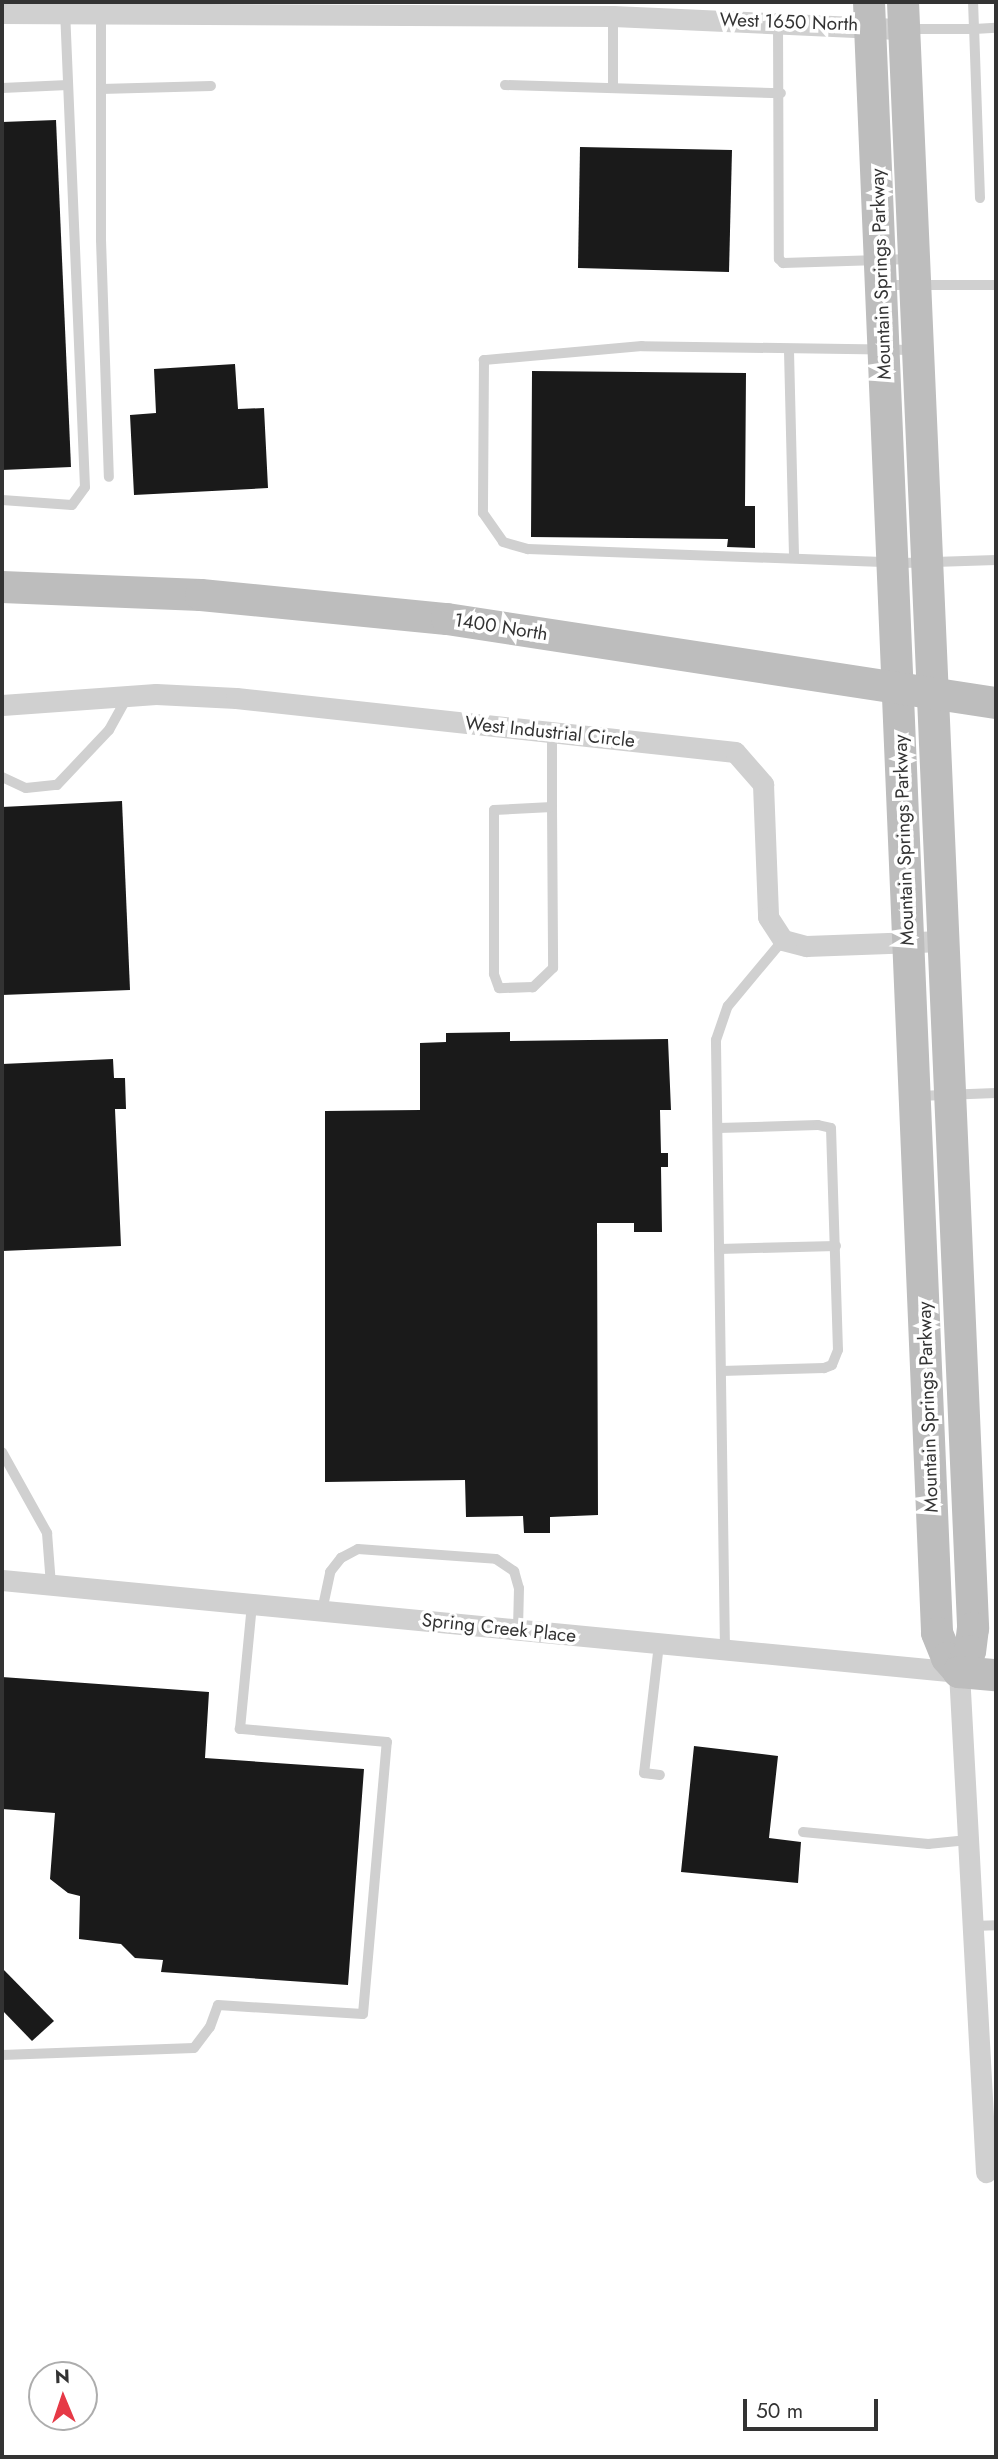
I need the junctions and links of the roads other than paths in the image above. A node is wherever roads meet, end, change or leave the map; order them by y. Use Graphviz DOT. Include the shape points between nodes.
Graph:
graph roads {
  1 [pos="973,2"];
  2 [pos="254,7"];
  3 [pos="432,7"];
  4 [pos="65,12"];
  5 [pos="101,12"];
  6 [pos="2,13"];
  7 [pos="870,13"];
  8 [pos="904,15"];
  9 [pos="613,16"];
  10 [pos="778,21"];
  11 [pos="996,28"];
  12 [pos="974,29"];
  13 [pos="68,85"];
  14 [pos="505,85"];
  15 [pos="211,86"];
  16 [pos="2,88"];
  17 [pos="613,88"];
  18 [pos="101,89"];
  19 [pos="781,93"];
  20 [pos="980,198"];
  21 [pos="881,272"];
  22 [pos="915,272"];
  23 [pos="996,285"];
  24 [pos="884,350"];
  25 [pos="918,350"];
  26 [pos="789,351"];
  27 [pos="109,477"];
  28 [pos="2,500"];
  29 [pos="794,558"];
  30 [pos="996,560"];
  31 [pos="893,562"];
  32 [pos="927,562"];
  33 [pos="2,587"];
  34 [pos="898,687"];
  35 [pos="933,691"];
  36 [pos="128,696"];
  37 [pos="996,703"];
  38 [pos="2,705"];
  39 [pos="552,732"];
  40 [pos="2,777"];
  41 [pos="552,807"];
  42 [pos="783,940"];
  43 [pos="943,941"];
  44 [pos="908,942"];
  45 [pos="996,1093"];
  46 [pos="950,1095"];
  47 [pos="915,1096"];
  48 [pos="718,1128"];
  49 [pos="836,1245"];
  50 [pos="719,1249"];
  51 [pos="721,1371"];
  52 [pos="2,1451"];
  53 [pos="2,1580"];
  54 [pos="51,1585"];
  55 [pos="252,1604"];
  56 [pos="322,1611"];
  57 [pos="518,1630"];
  58 [pos="659,1644"];
  59 [pos="725,1650"];
  60 [pos="959,1672"];
  61 [pos="996,1675"];
  62 [pos="660,1775"];
  63 [pos="803,1832"];
  64 [pos="968,1840"];
  65 [pos="996,1925"];
  66 [pos="973,1926"];
  67 [pos="2,2055"];
  68 [pos="991,2172"];
  1 -- 12 [label="lane"];
  2 -- 3 [label="street, West 1650 North"];
  2 -- 5 [label="street, West 1650 North"];
  3 -- 9 [label="street, West 1650 North"];
  4 -- 5 [label="street, West 1650 North"];
  4 -- 6 [label="street, West 1650 North"];
  4 -- 13 [label="lane"];
  5 -- 18 [label="lane"];
  7 -- 8 [label="street, West 1650 North"];
  7 -- 10 [label="street, West 1650 North"];
  7 -- 21 [label="street, Mountain Springs Parkway"];
  8 -- 12 [label="lane"];
  8 -- 22 [label="street, Mountain Springs Parkway"];
  9 -- 10 [label="street, West 1650 North"];
  9 -- 17 [label="lane"];
  10 -- 19 [label="lane"];
  11 -- 12 [label="lane"];
  12 -- 20 [label="lane"];
  13 -- 16 [label="lane"];
  13 -- 28 [label="lane" via="85,487 72,505"];
  14 -- 17 [label="lane"];
  15 -- 18 [label="lane"];
  17 -- 19 [label="lane"];
  18 -- 27 [label="lane"];
  19 -- 21 [label="lane" via="779,260"];
  21 -- 22 [label="lane"];
  21 -- 22 [label="lane"];
  21 -- 24 [label="street, Mountain Springs Parkway"];
  22 -- 23 [label="lane"];
  22 -- 25 [label="street, Mountain Springs Parkway"];
  24 -- 25 [label="lane"];
  24 -- 26 [label="lane"];
  24 -- 31 [label="street, Mountain Springs Parkway"];
  25 -- 32 [label="street, Mountain Springs Parkway"];
  26 -- 29 [label="lane"];
  26 -- 29 [label="lane" via="642,346 484,360 484,513 503,542 528,549"];
  29 -- 31 [label="lane"];
  30 -- 32 [label="lane"];
  31 -- 32 [label="lane"];
  31 -- 34 [label="street, Mountain Springs Parkway"];
  32 -- 35 [label="street, Mountain Springs Parkway"];
  33 -- 34 [label="street, 1400 North" via="201,595 352,608"];
  34 -- 35 [label="street, 1400 North"];
  34 -- 44 [label="street, Mountain Springs Parkway"];
  35 -- 37 [label="street, 1400 North"];
  35 -- 43 [label="street, Mountain Springs Parkway"];
  36 -- 38 [label="street, West Industrial Circle"];
  36 -- 39 [label="street, West Industrial Circle" via="236,698"];
  36 -- 40 [label="lane" via="109,730 57,785 26,788"];
  39 -- 41 [label="lane"];
  39 -- 42 [label="street, West Industrial Circle" via="735,752 763,784 768,917"];
  41 -- 41 [label="lane" via="553,968 533,987 499,988 494,974 494,810"];
  42 -- 44 [label="street" via="806,946"];
  42 -- 48 [label="lane" via="728,1006 716,1040"];
  43 -- 44 [label="street"];
  43 -- 46 [label="street, Mountain Springs Parkway"];
  44 -- 47 [label="street, Mountain Springs Parkway"];
  45 -- 46 [label="lane"];
  46 -- 47 [label="lane"];
  46 -- 60 [label="street, Mountain Springs Parkway" via="973,1628 970,1651"];
  47 -- 60 [label="street, Mountain Springs Parkway" via="937,1633 947,1658"];
  48 -- 49 [label="lane" via="831,1128"];
  48 -- 50 [label="lane"];
  49 -- 50 [label="lane"];
  49 -- 51 [label="lane" via="838,1350 832,1365"];
  50 -- 51 [label="lane"];
  51 -- 59 [label="lane"];
  52 -- 54 [label="lane" via="47,1533"];
  53 -- 54 [label="street, Spring Creek Place"];
  54 -- 55 [label="street, Spring Creek Place"];
  55 -- 56 [label="street, Spring Creek Place"];
  55 -- 67 [label="lane" via="240,1729 387,1742 363,2014 218,2005 210,2027 194,2048"];
  56 -- 57 [label="street, Spring Creek Place"];
  56 -- 57 [label="lane" via="330,1572 341,1558 358,1549 495,1559 514,1571 519,1588"];
  57 -- 58 [label="street, Spring Creek Place"];
  58 -- 59 [label="street, Spring Creek Place"];
  58 -- 62 [label="lane" via="643,1773"];
  59 -- 60 [label="street, Spring Creek Place"];
  60 -- 61 [label="street, Spring Creek Place"];
  60 -- 64 [label="street, Mountain Springs Parkway"];
  63 -- 64 [label="lane" via="928,1844"];
  64 -- 66 [label="street, Mountain Springs Parkway"];
  65 -- 66 [label="lane"];
  66 -- 68 [label="street, Mountain Springs Parkway"];
}
